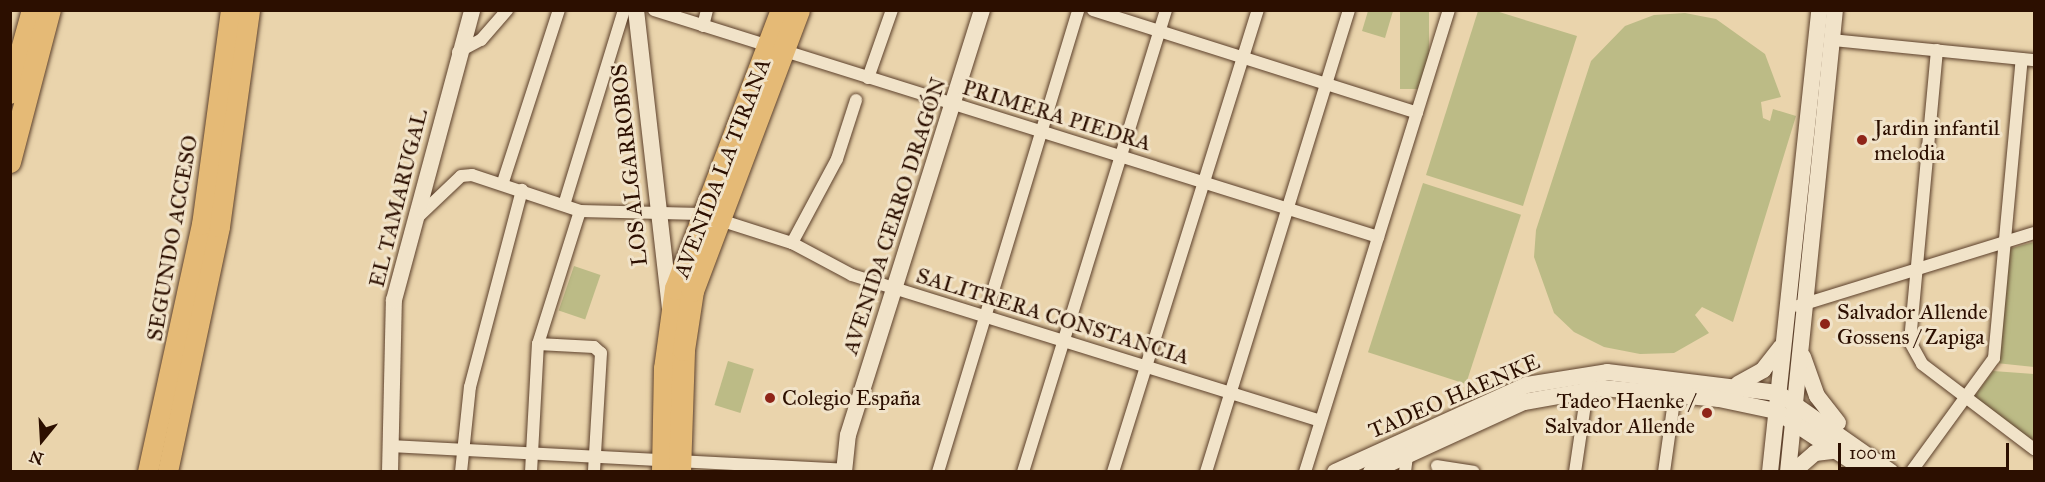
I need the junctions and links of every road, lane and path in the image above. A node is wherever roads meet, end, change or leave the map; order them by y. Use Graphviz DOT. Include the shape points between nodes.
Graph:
graph roads {
  1 [pos="33,10"];
  2 [pos="50,10"];
  3 [pos="231,10"];
  4 [pos="250,10"];
  5 [pos="472,10"];
  6 [pos="507,10"];
  7 [pos="559,10"];
  8 [pos="624,10"];
  9 [pos="636,10"];
  10 [pos="654,10"];
  11 [pos="707,10"];
  12 [pos="782,10"];
  13 [pos="799,10"];
  14 [pos="891,10"];
  15 [pos="982,10"];
  16 [pos="1078,10"];
  17 [pos="1094,10"];
  18 [pos="1166,10"];
  19 [pos="1258,10"];
  20 [pos="1349,10"];
  21 [pos="1449,10"];
  22 [pos="1820,10"];
  23 [pos="1835,10"];
  24 [pos="703,26"];
  25 [pos="1160,32"];
  26 [pos="1832,40"];
  27 [pos="776,49"];
  28 [pos="1937,50"];
  29 [pos="458,52"];
  30 [pos="1243,58"];
  31 [pos="2028,60"];
  32 [pos="868,78"];
  33 [pos="1326,84"];
  34 [pos="10,93"];
  35 [pos="856,100"];
  36 [pos="953,104"];
  37 [pos="1417,113"];
  38 [pos="1040,131"];
  39 [pos="1120,157"];
  40 [pos="10,162"];
  41 [pos="502,182"];
  42 [pos="1204,183"];
  43 [pos="522,190"];
  44 [pos="564,205"];
  45 [pos="1287,209"];
  46 [pos="580,211"];
  47 [pos="656,216"];
  48 [pos="709,216"];
  49 [pos="413,222"];
  50 [pos="2034,233"];
  51 [pos="1378,237"];
  52 [pos="2005,242"];
  53 [pos="792,243"];
  54 [pos="1916,270"];
  55 [pos="894,288"];
  56 [pos="1805,304"];
  57 [pos="1788,309"];
  58 [pos="671,314"];
  59 [pos="983,316"];
  60 [pos="1801,338"];
  61 [pos="1784,340"];
  62 [pos="1062,341"];
  63 [pos="538,344"];
  64 [pos="1146,367"];
  65 [pos="1588,381"];
  66 [pos="1738,384"];
  67 [pos="1230,393"];
  68 [pos="1778,393"];
  69 [pos="1674,394"];
  70 [pos="1968,398"];
  71 [pos="1795,400"];
  72 [pos="1776,411"];
  73 [pos="1793,420"];
  74 [pos="1320,421"];
  75 [pos="390,446"];
  76 [pos="2034,449"];
  77 [pos="461,450"];
  78 [pos="1840,450"];
  79 [pos="1863,450"];
  80 [pos="531,453"];
  81 [pos="594,457"];
  82 [pos="1406,463"];
  83 [pos="672,466"];
  84 [pos="1437,466"];
  85 [pos="765,469"];
  86 [pos="148,471"];
  87 [pos="168,471"];
  88 [pos="390,471"];
  89 [pos="461,471"];
  90 [pos="531,471"];
  91 [pos="594,471"];
  92 [pos="844,471"];
  93 [pos="938,471"];
  94 [pos="1023,471"];
  95 [pos="1113,471"];
  96 [pos="1206,471"];
  97 [pos="1305,471"];
  98 [pos="1335,471"];
  99 [pos="1371,471"];
  100 [pos="1474,471"];
  101 [pos="1575,471"];
  102 [pos="1664,471"];
  103 [pos="1770,471"];
  104 [pos="1790,471"];
  105 [pos="1868,471"];
  106 [pos="1891,471"];
  107 [pos="1911,471"];
  1 -- 34 [label="highway"];
  2 -- 40 [label="highway"];
  3 -- 86 [label="main road, SEGUNDO ACCESO" via="202,225"];
  4 -- 87 [label="main road, SEGUNDO ACCESO" via="216,247"];
  5 -- 29 [label="main road, EL TAMARUGAL"];
  6 -- 29 [label="street" via="481,40"];
  7 -- 41 [label="street"];
  8 -- 44 [label="street"];
  9 -- 47 [label="main road, LOS ALGARROBOS"];
  10 -- 24 [label="street, PRIMERA PIEDRA"];
  11 -- 24 [label="street"];
  12 -- 27 [label="highway, AVENIDA LA TIRANA"];
  13 -- 27 [label="highway, AVENIDA LA TIRANA"];
  14 -- 32 [label="street"];
  15 -- 36 [label="main road, AVENIDA CERRO DRAGÓN"];
  16 -- 38 [label="street"];
  17 -- 25 [label="street"];
  18 -- 25 [label="street"];
  19 -- 30 [label="street"];
  20 -- 33 [label="street"];
  21 -- 37 [label="street"];
  22 -- 57 [label="main road"];
  23 -- 26 [label="main road"];
  24 -- 27 [label="street, PRIMERA PIEDRA"];
  25 -- 30 [label="street"];
  25 -- 39 [label="street"];
  26 -- 28 [label="street"];
  26 -- 56 [label="main road"];
  27 -- 32 [label="street, PRIMERA PIEDRA"];
  27 -- 48 [label="highway, AVENIDA LA TIRANA"];
  28 -- 31 [label="street"];
  28 -- 54 [label="street"];
  29 -- 49 [label="main road, EL TAMARUGAL"];
  30 -- 33 [label="street"];
  30 -- 42 [label="street"];
  31 -- 52 [label="street"];
  32 -- 36 [label="street, PRIMERA PIEDRA"];
  33 -- 37 [label="street"];
  33 -- 45 [label="street"];
  35 -- 53 [label="street" via="837,159"];
  36 -- 38 [label="street, PRIMERA PIEDRA"];
  36 -- 55 [label="main road, AVENIDA CERRO DRAGÓN"];
  37 -- 51 [label="street"];
  38 -- 39 [label="street, PRIMERA PIEDRA"];
  38 -- 59 [label="street"];
  39 -- 42 [label="street, PRIMERA PIEDRA"];
  39 -- 62 [label="street"];
  41 -- 43 [label="street, SALITRERA CONSTANCIA"];
  41 -- 49 [label="street, SALITRERA CONSTANCIA" via="461,176"];
  42 -- 45 [label="street, PRIMERA PIEDRA"];
  42 -- 64 [label="street"];
  43 -- 44 [label="street, SALITRERA CONSTANCIA"];
  43 -- 77 [label="street" via="473,376"];
  44 -- 46 [label="street, SALITRERA CONSTANCIA"];
  45 -- 51 [label="street, PRIMERA PIEDRA"];
  45 -- 67 [label="street"];
  46 -- 47 [label="street, SALITRERA CONSTANCIA"];
  46 -- 63 [label="street"];
  47 -- 48 [label="street, SALITRERA CONSTANCIA"];
  47 -- 58 [label="main road, LOS ALGARROBOS"];
  48 -- 53 [label="street, SALITRERA CONSTANCIA"];
  48 -- 58 [label="highway, AVENIDA LA TIRANA"];
  48 -- 83 [label="highway, AVENIDA LA TIRANA" via="687,322"];
  49 -- 75 [label="main road, EL TAMARUGAL" via="394,300"];
  50 -- 52 [label="street"];
  51 -- 74 [label="street"];
  52 -- 54 [label="street"];
  52 -- 70 [label="street" via="1994,358"];
  53 -- 55 [label="street, SALITRERA CONSTANCIA" via="840,271"];
  54 -- 56 [label="street"];
  54 -- 70 [label="street" via="1912,348 1922,364"];
  55 -- 59 [label="street, SALITRERA CONSTANCIA"];
  55 -- 92 [label="main road, AVENIDA CERRO DRAGÓN" via="848,435"];
  56 -- 57 [label="street"];
  56 -- 60 [label="main road"];
  57 -- 61 [label="main road"];
  58 -- 83 [label="highway, AVENIDA LA TIRANA"];
  59 -- 62 [label="street, SALITRERA CONSTANCIA"];
  59 -- 93 [label="street"];
  60 -- 71 [label="main road"];
  60 -- 79 [label="main road" via="1817,396"];
  61 -- 66 [label="main road" via="1763,370"];
  61 -- 68 [label="main road"];
  62 -- 64 [label="street, SALITRERA CONSTANCIA"];
  62 -- 94 [label="street"];
  63 -- 80 [label="street"];
  63 -- 81 [label="street" via="594,347 601,353"];
  64 -- 67 [label="street, SALITRERA CONSTANCIA"];
  64 -- 95 [label="street"];
  65 -- 66 [label="main road, TADEO HAENKE"];
  65 -- 69 [label="main road, TADEO HAENKE"];
  65 -- 82 [label="main road, TADEO HAENKE" via="1524,402"];
  65 -- 98 [label="main road, TADEO HAENKE" via="1519,388"];
  65 -- 101 [label="street"];
  66 -- 68 [label="main road, TADEO HAENKE"];
  67 -- 74 [label="street, SALITRERA CONSTANCIA"];
  67 -- 96 [label="street"];
  68 -- 71 [label="main road, TADEO HAENKE"];
  68 -- 72 [label="main road"];
  69 -- 72 [label="main road, TADEO HAENKE"];
  69 -- 102 [label="street"];
  70 -- 76 [label="street"];
  70 -- 107 [label="street"];
  71 -- 73 [label="main road"];
  71 -- 79 [label="main road, TADEO HAENKE"];
  72 -- 73 [label="main road, TADEO HAENKE"];
  72 -- 103 [label="main road"];
  73 -- 78 [label="main road, TADEO HAENKE"];
  73 -- 104 [label="main road"];
  74 -- 97 [label="street"];
  75 -- 77 [label="street"];
  75 -- 88 [label="main road, EL TAMARUGAL"];
  77 -- 80 [label="street"];
  77 -- 89 [label="street"];
  78 -- 104 [label="main road" via="1815,453"];
  78 -- 105 [label="main road, TADEO HAENKE"];
  79 -- 106 [label="main road, TADEO HAENKE"];
  80 -- 81 [label="street"];
  80 -- 90 [label="street"];
  81 -- 83 [label="street"];
  81 -- 91 [label="street"];
  82 -- 99 [label="main road, TADEO HAENKE"];
  83 -- 85 [label="street"];
  84 -- 100 [label="street"];
  85 -- 92 [label="street"];
}
